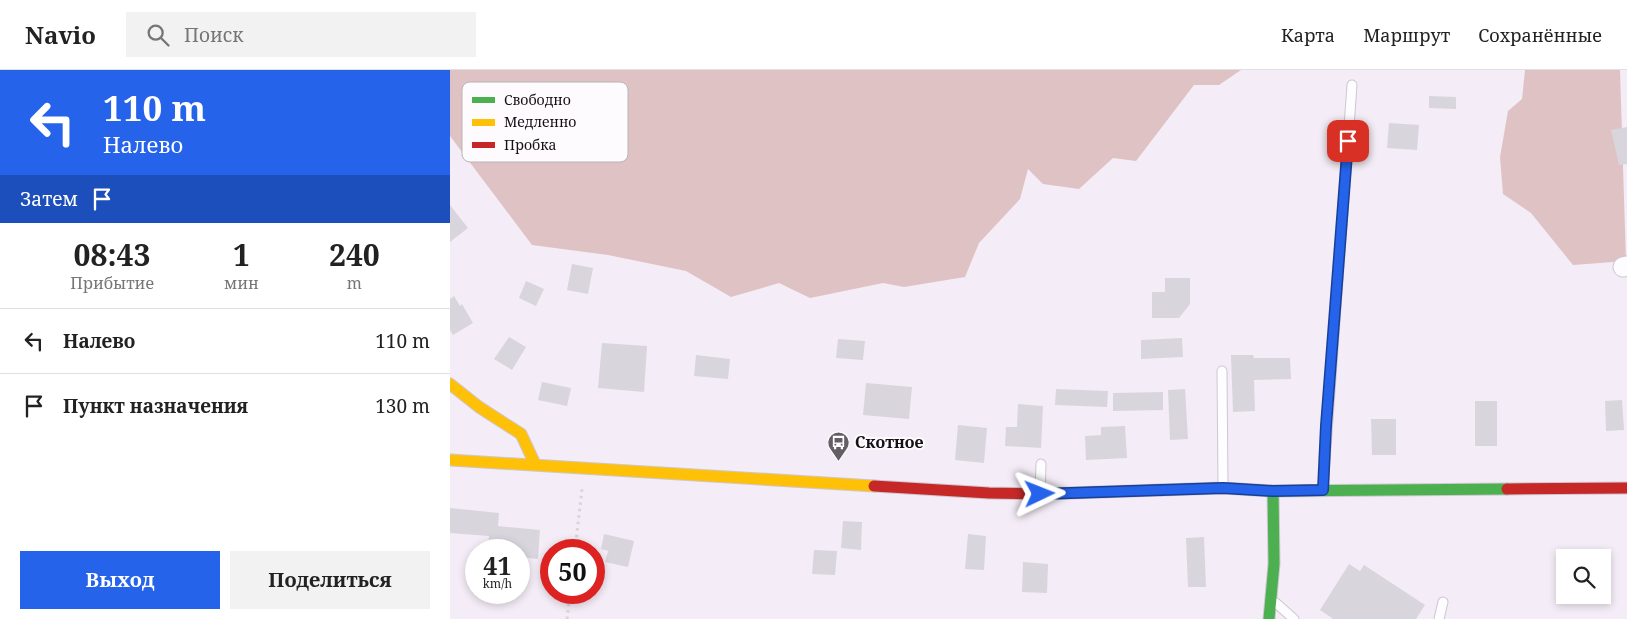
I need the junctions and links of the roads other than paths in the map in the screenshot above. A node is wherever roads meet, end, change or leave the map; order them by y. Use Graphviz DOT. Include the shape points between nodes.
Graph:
graph roads {
  1 [pos="1352,86"];
  2 [pos="1222,371"];
  3 [pos="450,384"];
  4 [pos="450,460"];
  5 [pos="535,464"];
  6 [pos="1040,464"];
  7 [pos="1223,488"];
  8 [pos="1627,488"];
  9 [pos="1323,490"];
  10 [pos="1273,491"];
  11 [pos="1040,494"];
  12 [pos="1271,598"];
  13 [pos="1443,602"];
  14 [pos="1269,619"];
  15 [pos="1294,619"];
  16 [pos="1439,619"];
  1 -- 9 [label="lane"];
  2 -- 7 [label="lane"];
  3 -- 5 [label="main road" via="521,434"];
  4 -- 5 [label="main road"];
  5 -- 11 [label="main road"];
  6 -- 11 [label="lane"];
  7 -- 10 [label="main road"];
  7 -- 11 [label="main road"];
  8 -- 9 [label="main road"];
  9 -- 10 [label="main road"];
  10 -- 12 [label="main road"];
  12 -- 14 [label="main road"];
  12 -- 15 [label="lane"];
  13 -- 16 [label="lane"];
}
